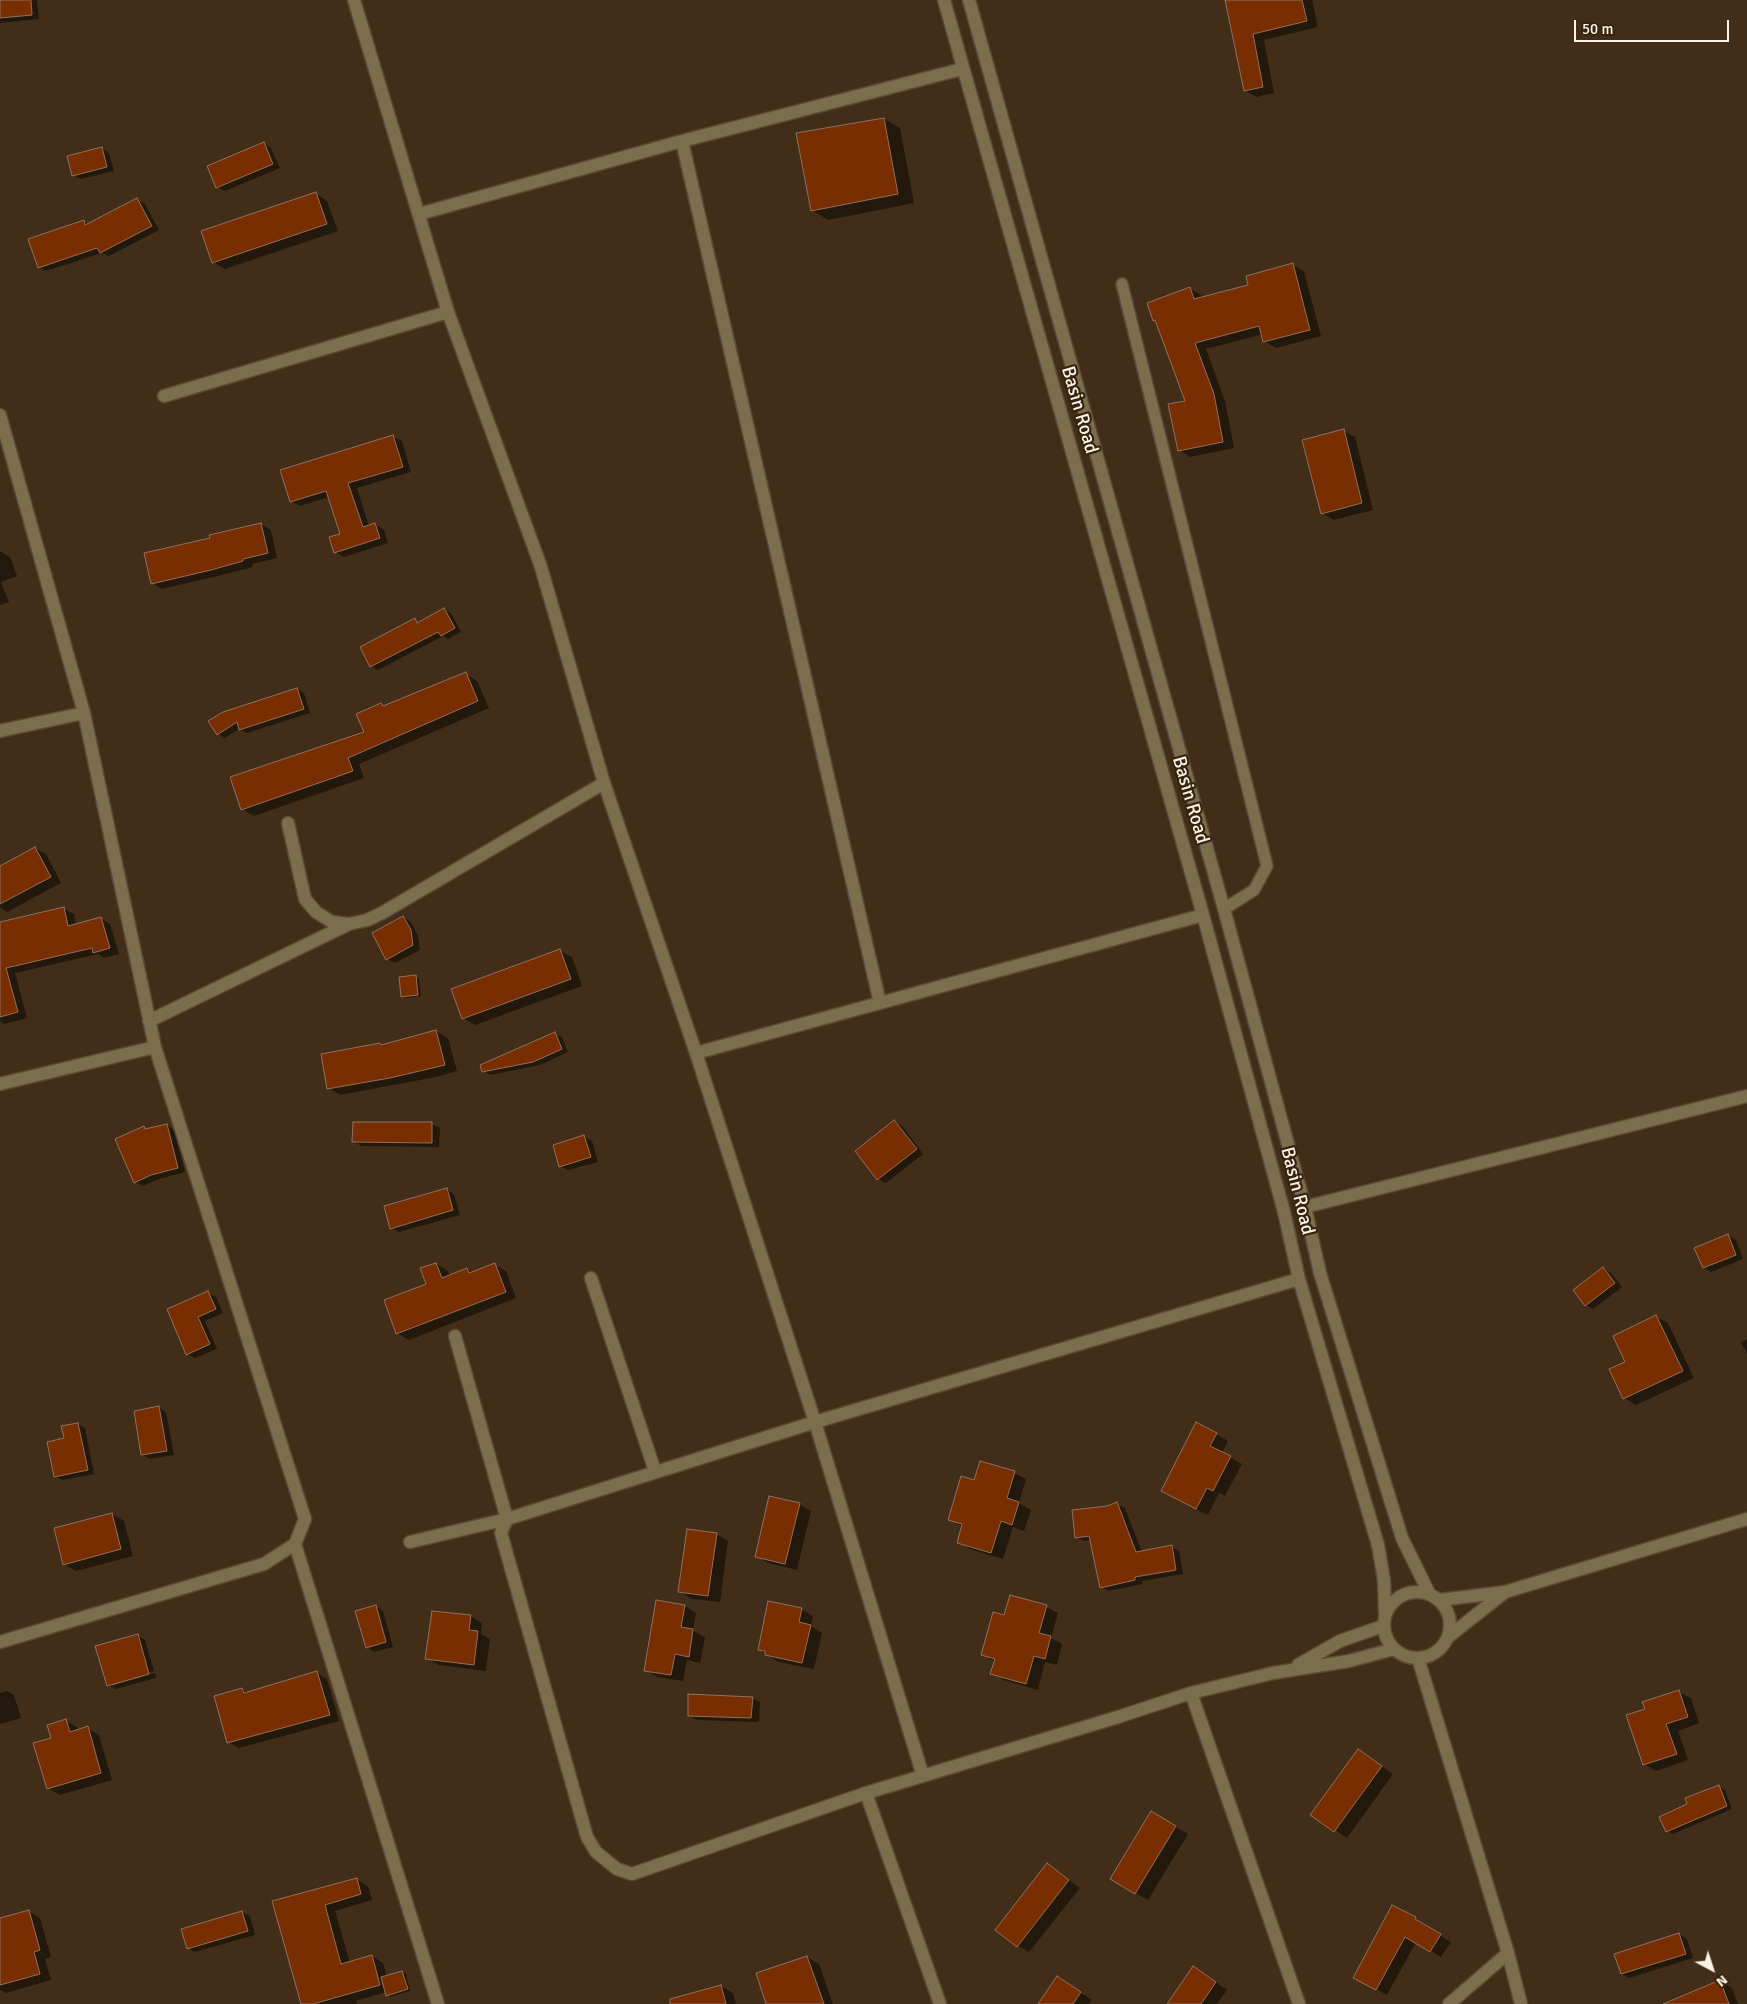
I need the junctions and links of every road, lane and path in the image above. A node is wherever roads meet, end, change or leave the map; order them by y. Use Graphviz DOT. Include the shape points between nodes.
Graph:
graph roads {
  1 [pos="354,0"];
  2 [pos="944,0"];
  3 [pos="969,0"];
  4 [pos="962,69"];
  5 [pos="682,141"];
  6 [pos="419,214"];
  7 [pos="1122,284"];
  8 [pos="448,312"];
  9 [pos="164,396"];
  10 [pos="0,415"];
  11 [pos="1135,589"];
  12 [pos="1112,597"];
  13 [pos="84,713"];
  14 [pos="0,731"];
  15 [pos="604,783"];
  16 [pos="288,823"];
  17 [pos="1224,909"];
  18 [pos="1203,915"];
  19 [pos="349,924"];
  20 [pos="880,1003"];
  21 [pos="149,1021"];
  22 [pos="155,1047"];
  23 [pos="696,1053"];
  24 [pos="0,1084"];
  25 [pos="1747,1096"];
  26 [pos="1305,1207"];
  27 [pos="591,1278"];
  28 [pos="1299,1279"];
  29 [pos="455,1336"];
  30 [pos="815,1422"];
  31 [pos="655,1471"];
  32 [pos="507,1519"];
  33 [pos="1747,1519"];
  34 [pos="410,1542"];
  35 [pos="295,1544"];
  36 [pos="1505,1592"];
  37 [pos="1429,1593"];
  38 [pos="1440,1600"];
  39 [pos="1384,1619"];
  40 [pos="1448,1637"];
  41 [pos="0,1642"];
  42 [pos="1394,1649"];
  43 [pos="1418,1658"];
  44 [pos="1292,1669"];
  45 [pos="1191,1693"];
  46 [pos="923,1776"];
  47 [pos="866,1793"];
  48 [pos="1508,1953"];
  49 [pos="438,2004"];
  50 [pos="940,2004"];
  51 [pos="1299,2004"];
  52 [pos="1450,2004"];
  53 [pos="1521,2004"];
  1 -- 6 [label="street"];
  2 -- 4 [label="street, Basin Road"];
  3 -- 11 [label="street, Basin Road"];
  4 -- 5 [label="street"];
  4 -- 12 [label="street, Basin Road"];
  5 -- 6 [label="street"];
  5 -- 20 [label="street"];
  6 -- 8 [label="street"];
  7 -- 17 [label="lane" via="1266,866 1254,890"];
  8 -- 9 [label="street"];
  8 -- 15 [label="street" via="540,564"];
  10 -- 13 [label="street"];
  11 -- 12 [label="street"];
  11 -- 17 [label="street, Basin Road"];
  12 -- 18 [label="street, Basin Road"];
  13 -- 14 [label="street"];
  13 -- 21 [label="street"];
  15 -- 19 [label="street" via="382,913"];
  15 -- 23 [label="street"];
  16 -- 19 [label="street" via="305,899 316,912 332,922"];
  17 -- 26 [label="street, Basin Road"];
  18 -- 20 [label="street"];
  18 -- 28 [label="street, Basin Road"];
  19 -- 21 [label="street"];
  20 -- 23 [label="street"];
  21 -- 22 [label="street"];
  22 -- 24 [label="street"];
  22 -- 35 [label="street" via="305,1519"];
  23 -- 30 [label="street"];
  25 -- 26 [label="street"];
  26 -- 37 [label="street, Basin Road" via="1320,1273 1402,1538"];
  27 -- 31 [label="street"];
  28 -- 30 [label="street"];
  28 -- 39 [label="street, Basin Road" via="1378,1545 1384,1580"];
  29 -- 32 [label="street"];
  30 -- 31 [label="street"];
  30 -- 46 [label="street"];
  31 -- 32 [label="street"];
  32 -- 34 [label="street"];
  32 -- 47 [label="street" via="501,1533 588,1838 596,1852 617,1869 632,1874"];
  33 -- 36 [label="street"];
  35 -- 41 [label="street" via="264,1564"];
  35 -- 49 [label="street"];
  36 -- 38 [label="street"];
  36 -- 40 [label="street"];
  37 -- 38 [label="street"];
  37 -- 39 [label="street" via="1403,1594 1392,1602"];
  38 -- 40 [label="street" via="1448,1611"];
  39 -- 42 [label="street" via="1386,1638"];
  39 -- 44 [label="street"];
  40 -- 43 [label="street" via="1441,1648"];
  42 -- 43 [label="street" via="1405,1656"];
  42 -- 44 [label="street" via="1349,1661"];
  43 -- 48 [label="street"];
  44 -- 45 [label="street"];
  45 -- 46 [label="street"];
  45 -- 51 [label="street"];
  46 -- 47 [label="street"];
  47 -- 50 [label="street"];
  48 -- 52 [label="street"];
  48 -- 53 [label="street"];
}
